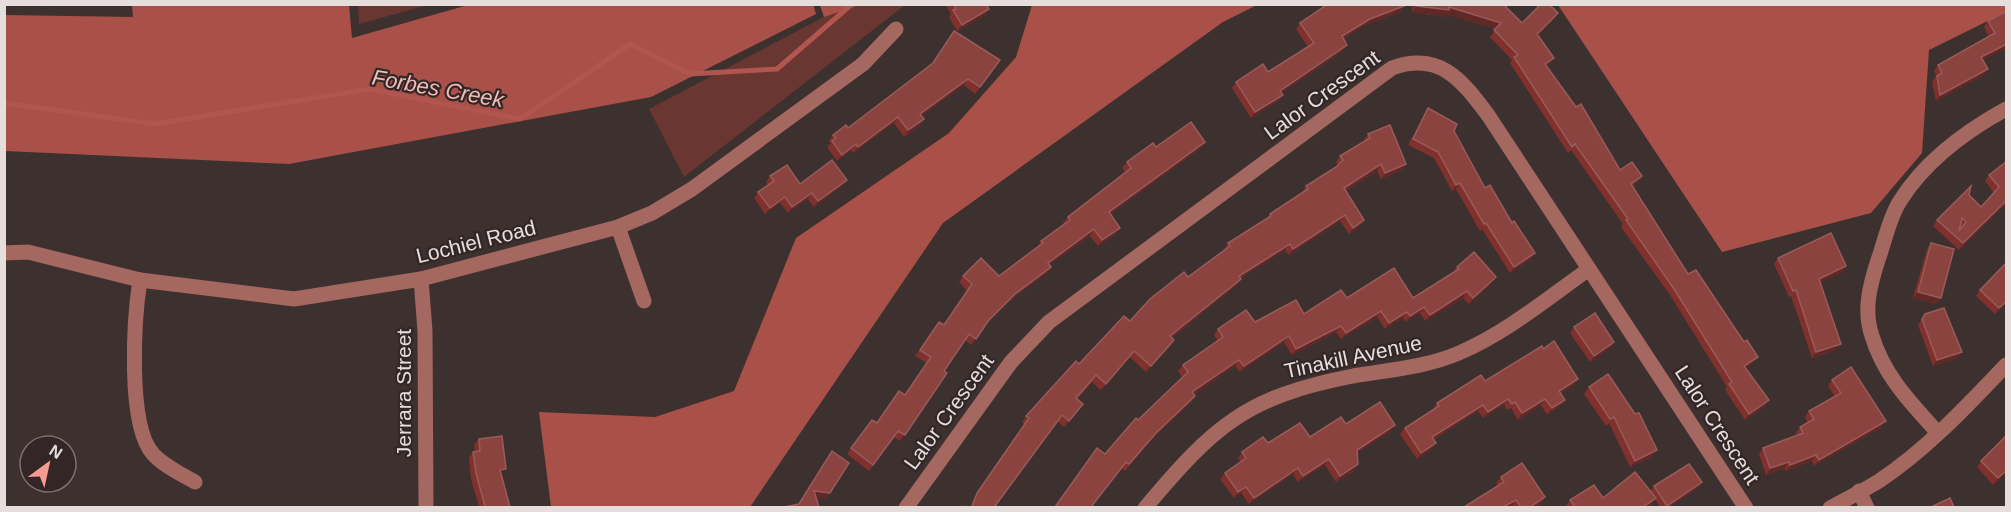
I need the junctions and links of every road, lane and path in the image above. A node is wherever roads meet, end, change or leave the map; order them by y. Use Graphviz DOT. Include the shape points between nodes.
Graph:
graph roads {
  1 [pos="896,29"];
  2 [pos="2007,109"];
  3 [pos="618,227"];
  4 [pos="4,253"];
  5 [pos="1589,269"];
  6 [pos="421,279"];
  7 [pos="140,280"];
  8 [pos="644,301"];
  9 [pos="2007,365"];
  10 [pos="1938,433"];
  11 [pos="195,482"];
  12 [pos="1859,491"];
  13 [pos="426,507"];
  14 [pos="906,507"];
  15 [pos="1145,507"];
  16 [pos="1746,507"];
  17 [pos="1830,507"];
  18 [pos="1867,507"];
  1 -- 3 [label="street, Lochiel Road" via="863,64 692,189 652,213"];
  2 -- 10 [label="street" via="1961,137 1912,184 1890,223 1869,289 1868,314 1878,354 1890,378"];
  3 -- 6 [label="street, Lochiel Road"];
  3 -- 8 [label="street"];
  4 -- 7 [label="street, Lochiel Road" via="28,252"];
  5 -- 14 [label="street, Lalor Crescent" via="1471,92 1444,69 1416,61 1404,63 1392,68 1049,322 1011,362"];
  5 -- 15 [label="street, Tinakill Avenue" via="1460,353 1317,383 1256,404 1207,438"];
  5 -- 16 [label="street, Lalor Crescent"];
  6 -- 7 [label="street, Lochiel Road" via="294,299"];
  6 -- 13 [label="street, Jerrara Street"];
  7 -- 11 [label="street" via="136,311 138,419 152,453"];
  9 -- 10 [label="street"];
  10 -- 12 [label="street" via="1878,481"];
  12 -- 17 [label="street"];
  12 -- 18 [label="street"];
}
